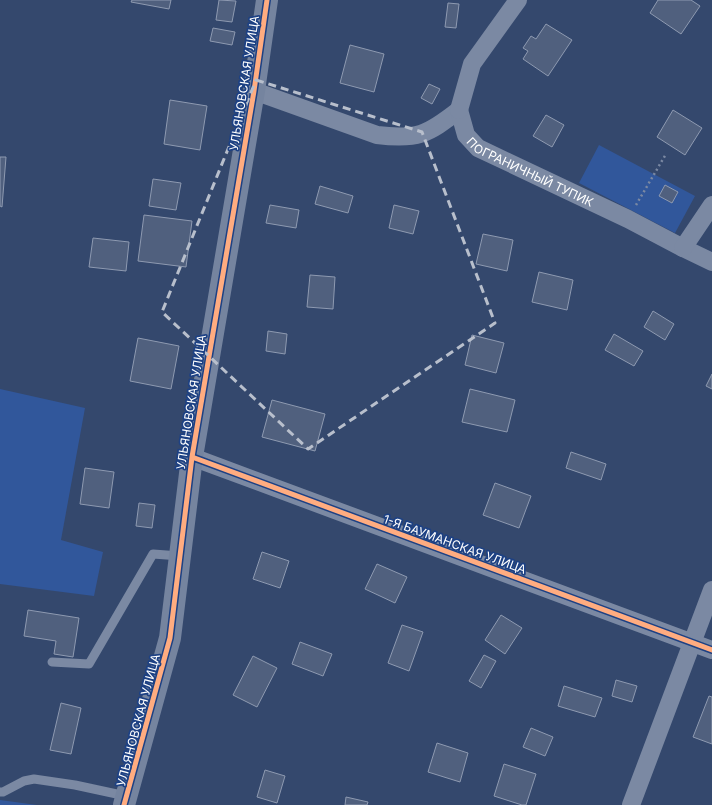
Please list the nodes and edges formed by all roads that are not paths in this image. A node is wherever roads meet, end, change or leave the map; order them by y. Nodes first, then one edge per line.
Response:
1 (266, 0) edge
2 (518, 0) edge
3 (254, 91) junction
4 (459, 110) junction
5 (712, 205) edge
6 (684, 248) junction
7 (712, 262) edge
8 (192, 457) junction
9 (180, 556) junction
10 (712, 590) edge
11 (692, 642) junction
12 (712, 650) edge
13 (52, 662) dead end
14 (0, 792) edge
15 (126, 801) edge
16 (631, 805) edge

1 - 3 street, УЛЬЯНОВСКАЯ УЛИЦА
2 - 4 street
3 - 4 street
3 - 8 street, УЛЬЯНОВСКАЯ УЛИЦА
4 - 6 street, ПОГРАНИЧНЫЙ ТУПИК
5 - 6 street
6 - 7 street, ПОГРАНИЧНЫЙ ТУПИК
8 - 9 street, УЛЬЯНОВСКАЯ УЛИЦА
8 - 11 street, 1-Я БАУМАНСКАЯ УЛИЦА
9 - 13 lane
9 - 15 street, УЛЬЯНОВСКАЯ УЛИЦА
10 - 11 street
11 - 12 street, 1-Я БАУМАНСКАЯ УЛИЦА
11 - 16 street
14 - 15 lane

